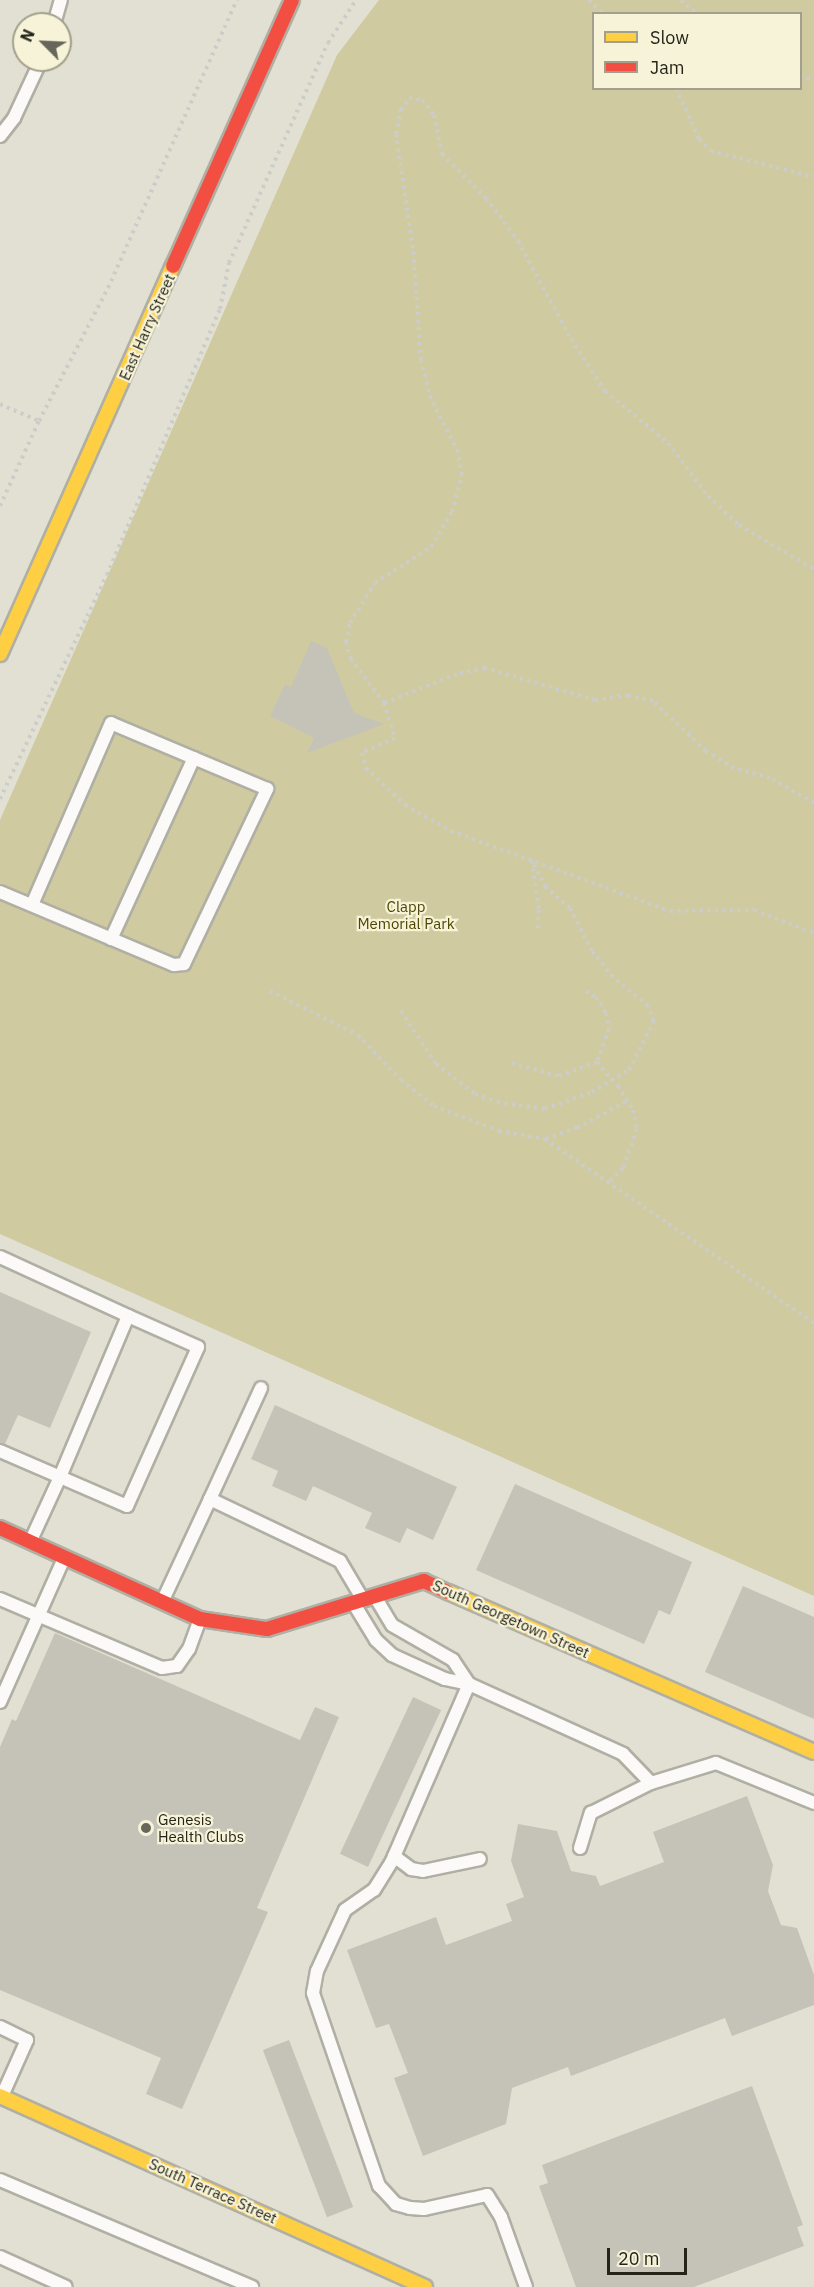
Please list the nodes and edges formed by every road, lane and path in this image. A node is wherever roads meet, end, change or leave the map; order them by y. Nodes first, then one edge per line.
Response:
1 (237, 0) edge
2 (292, 0) edge
3 (356, 0) edge
4 (589, 0) edge
5 (681, 0) edge
6 (601, 12) edge
7 (695, 12) edge
8 (35, 72) edge
9 (677, 90) edge
10 (0, 136) edge
11 (814, 177) edge
12 (0, 404) edge
13 (39, 421) junction
14 (0, 506) edge
15 (814, 569) edge
16 (0, 654) edge
17 (384, 703) junction
18 (194, 758) junction
19 (0, 799) edge
20 (814, 803) edge
21 (532, 861) junction
22 (0, 892) edge
23 (32, 905) junction
24 (537, 933) dead end
25 (814, 933) edge
26 (111, 939) junction
27 (270, 991) dead end
28 (586, 991) dead end
29 (401, 1011) dead end
30 (597, 1062) junction
31 (512, 1063) dead end
32 (613, 1080) junction
33 (627, 1101) junction
34 (545, 1139) junction
35 (609, 1182) junction
36 (0, 1257) edge
37 (128, 1316) junction
38 (814, 1323) edge
39 (261, 1388) dead end
40 (0, 1451) edge
41 (60, 1477) junction
42 (210, 1499) junction
43 (0, 1528) edge
44 (31, 1540) junction
45 (66, 1555) junction
46 (0, 1599) edge
47 (363, 1599) junction
48 (163, 1601) junction
49 (38, 1616) junction
50 (200, 1619) junction
51 (469, 1684) junction
52 (0, 1702) edge
53 (814, 1752) edge
54 (651, 1783) junction
55 (814, 1803) edge
56 (580, 1848) dead end
57 (394, 1857) junction
58 (480, 1859) dead end
59 (0, 2027) edge
60 (1, 2096) edge
61 (0, 2180) edge
62 (0, 2257) edge
63 (66, 2287) edge
64 (252, 2287) edge
65 (425, 2287) edge
66 (526, 2287) edge

1 - 13 path
2 - 16 street, East Harry Street
3 - 19 path
4 - 6 path
5 - 7 path
8 - 10 lane
9 - 11 path
12 - 13 path
13 - 14 path
15 - 17 path
17 - 20 path
17 - 21 path
18 - 23 lane
18 - 26 lane
18 - 26 lane
21 - 24 path
21 - 25 path
21 - 32 path
22 - 23 lane
23 - 26 lane
27 - 34 path
28 - 30 path
29 - 32 path
30 - 31 path
30 - 32 path
32 - 33 path
33 - 34 path
33 - 35 path
34 - 35 path
35 - 38 path
36 - 37 lane
37 - 41 lane
37 - 41 lane
39 - 42 lane
40 - 41 lane
41 - 44 lane
42 - 47 lane
42 - 48 lane
43 - 44 street, South Georgetown Street
44 - 45 street, South Georgetown Street
45 - 48 street, South Georgetown Street
45 - 49 lane
46 - 49 lane
47 - 50 street, South Georgetown Street
47 - 51 lane
47 - 51 lane
47 - 53 street, South Georgetown Street
48 - 50 street, South Georgetown Street
49 - 50 lane
49 - 52 lane
51 - 54 lane
51 - 57 lane
54 - 55 lane
54 - 56 lane
57 - 58 lane
57 - 66 lane
59 - 60 lane
60 - 65 street, South Terrace Street
61 - 64 lane
62 - 63 lane

